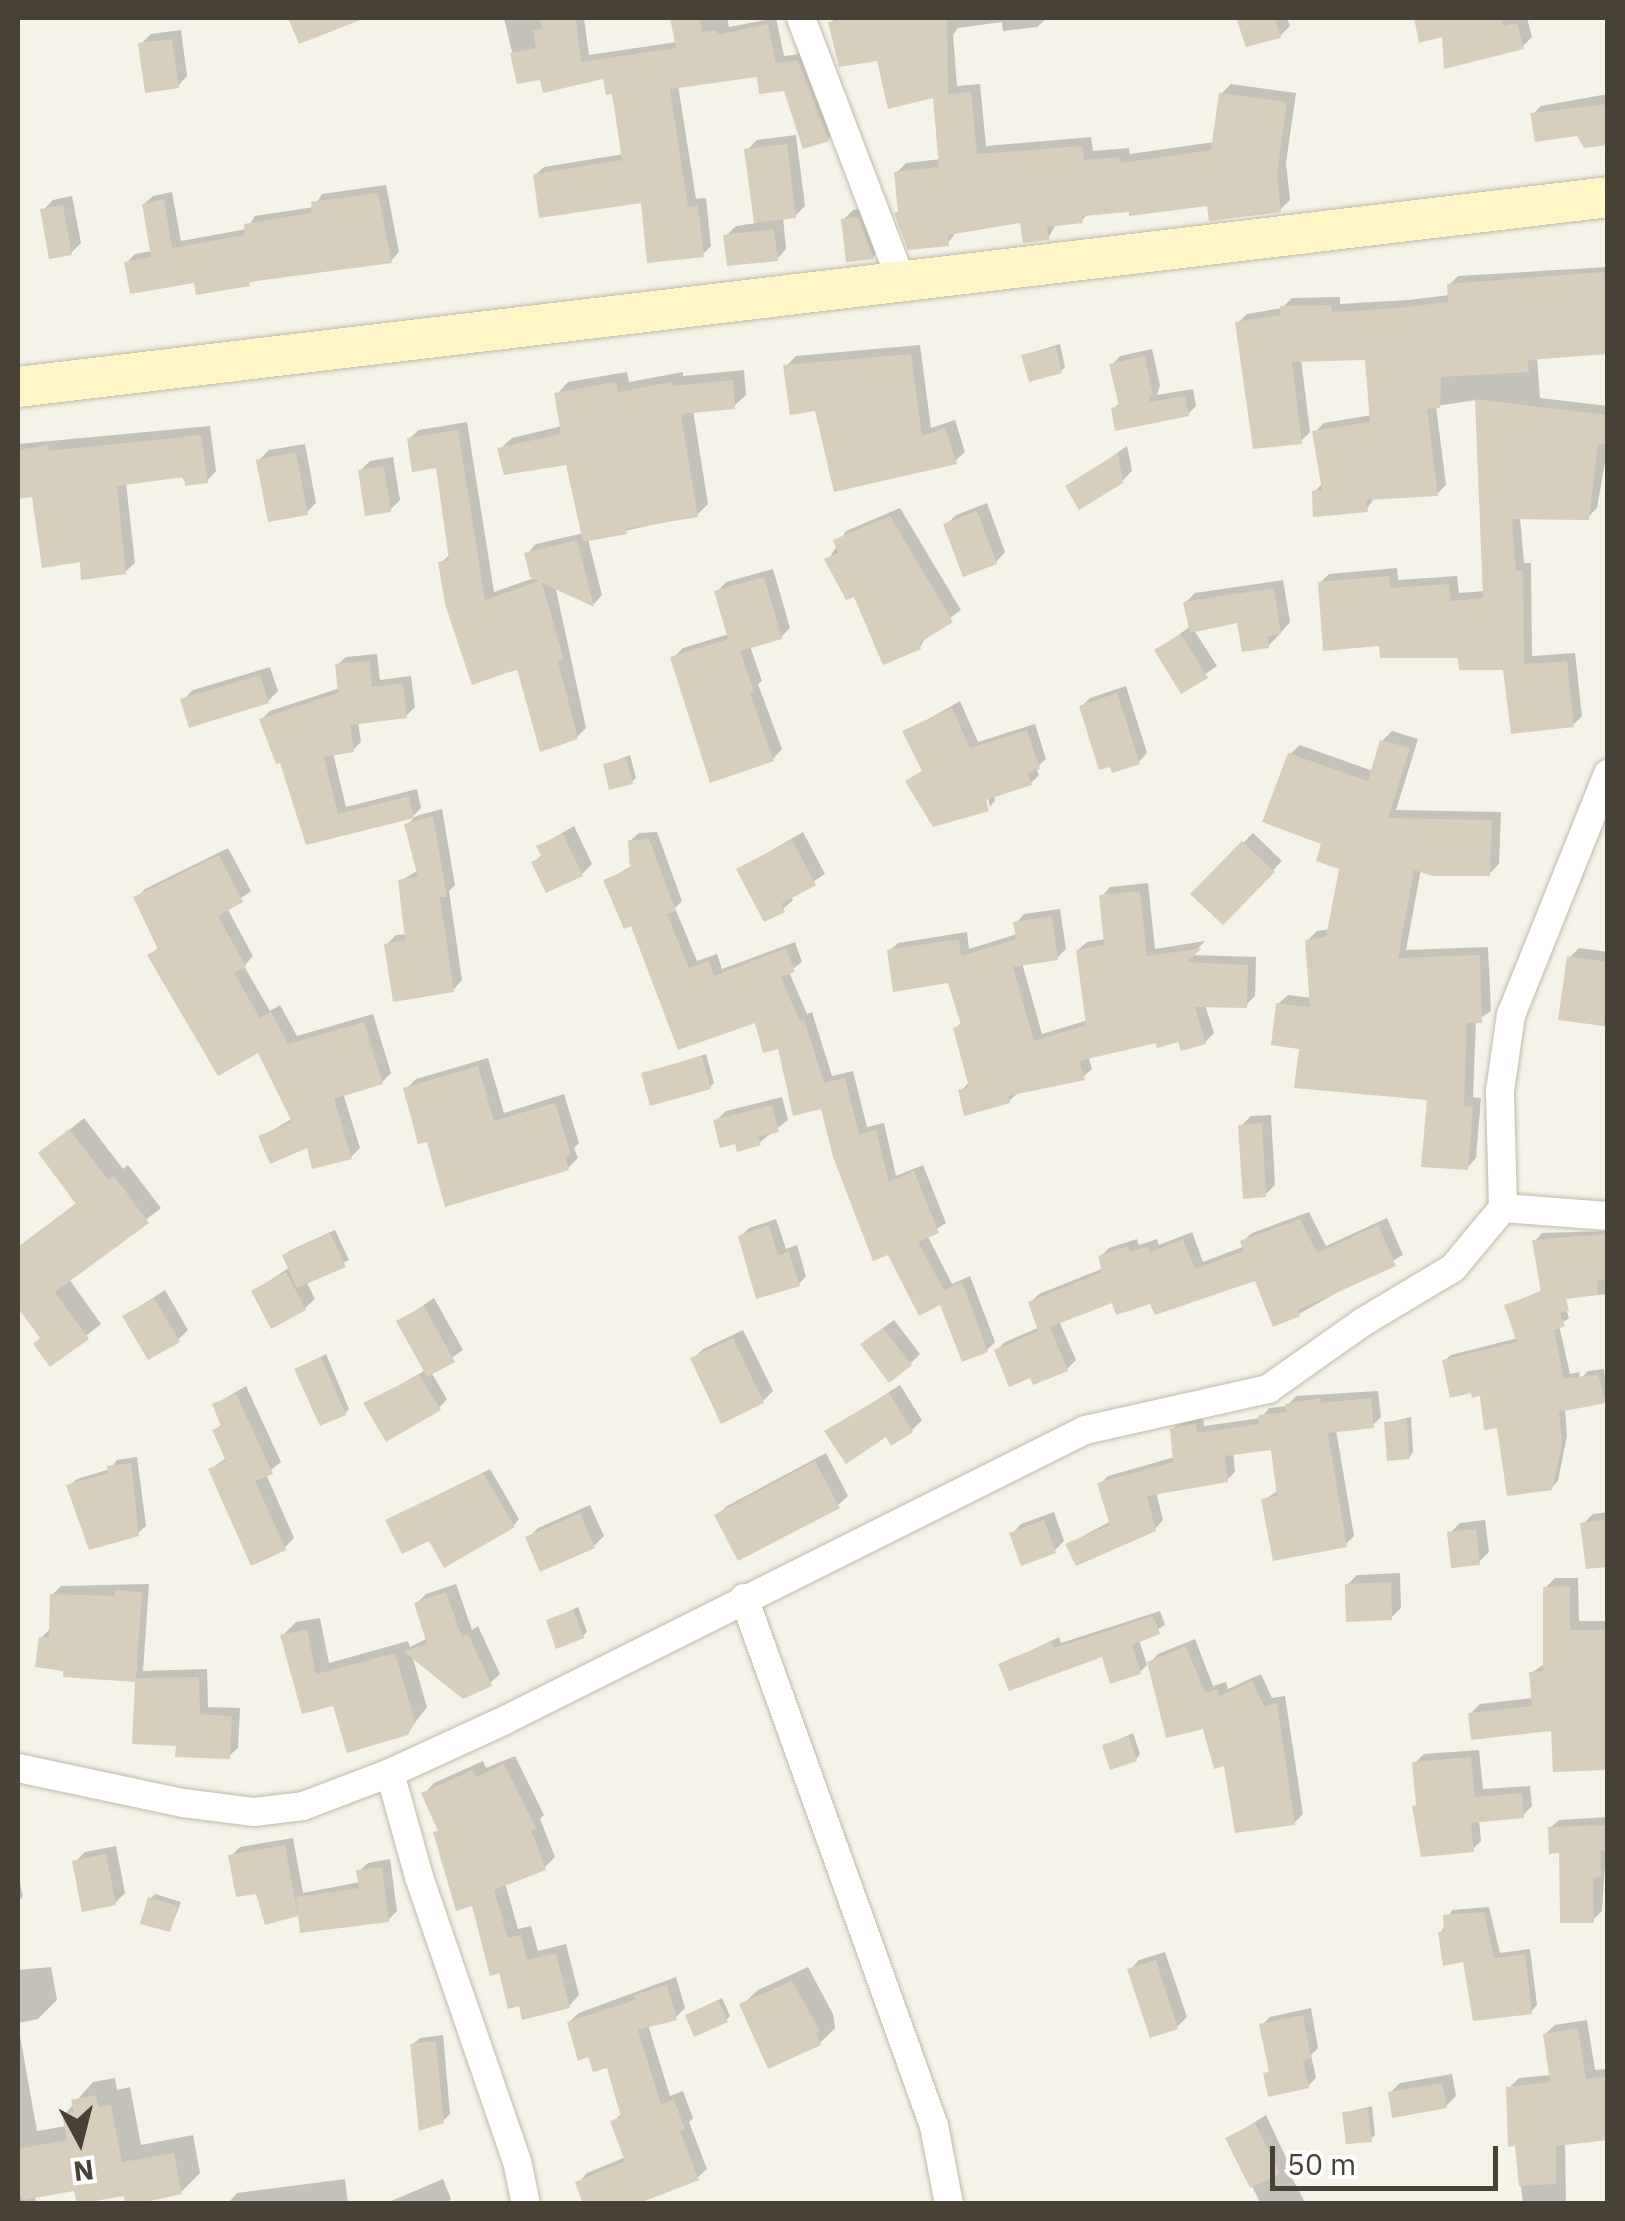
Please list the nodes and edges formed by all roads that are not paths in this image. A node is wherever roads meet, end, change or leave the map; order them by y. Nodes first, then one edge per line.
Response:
1 (801, 18) edge
2 (1608, 197) edge
3 (901, 280) junction
4 (18, 387) edge
5 (1608, 774) edge
6 (1503, 1208) junction
7 (1608, 1216) edge
8 (744, 1598) junction
9 (18, 1768) edge
10 (390, 1773) junction
11 (526, 2204) edge
12 (949, 2204) edge

1 - 3 street
2 - 3 main road
3 - 4 main road
5 - 6 street
6 - 7 street
6 - 8 street
8 - 10 street
8 - 12 street
9 - 10 street
10 - 11 street

